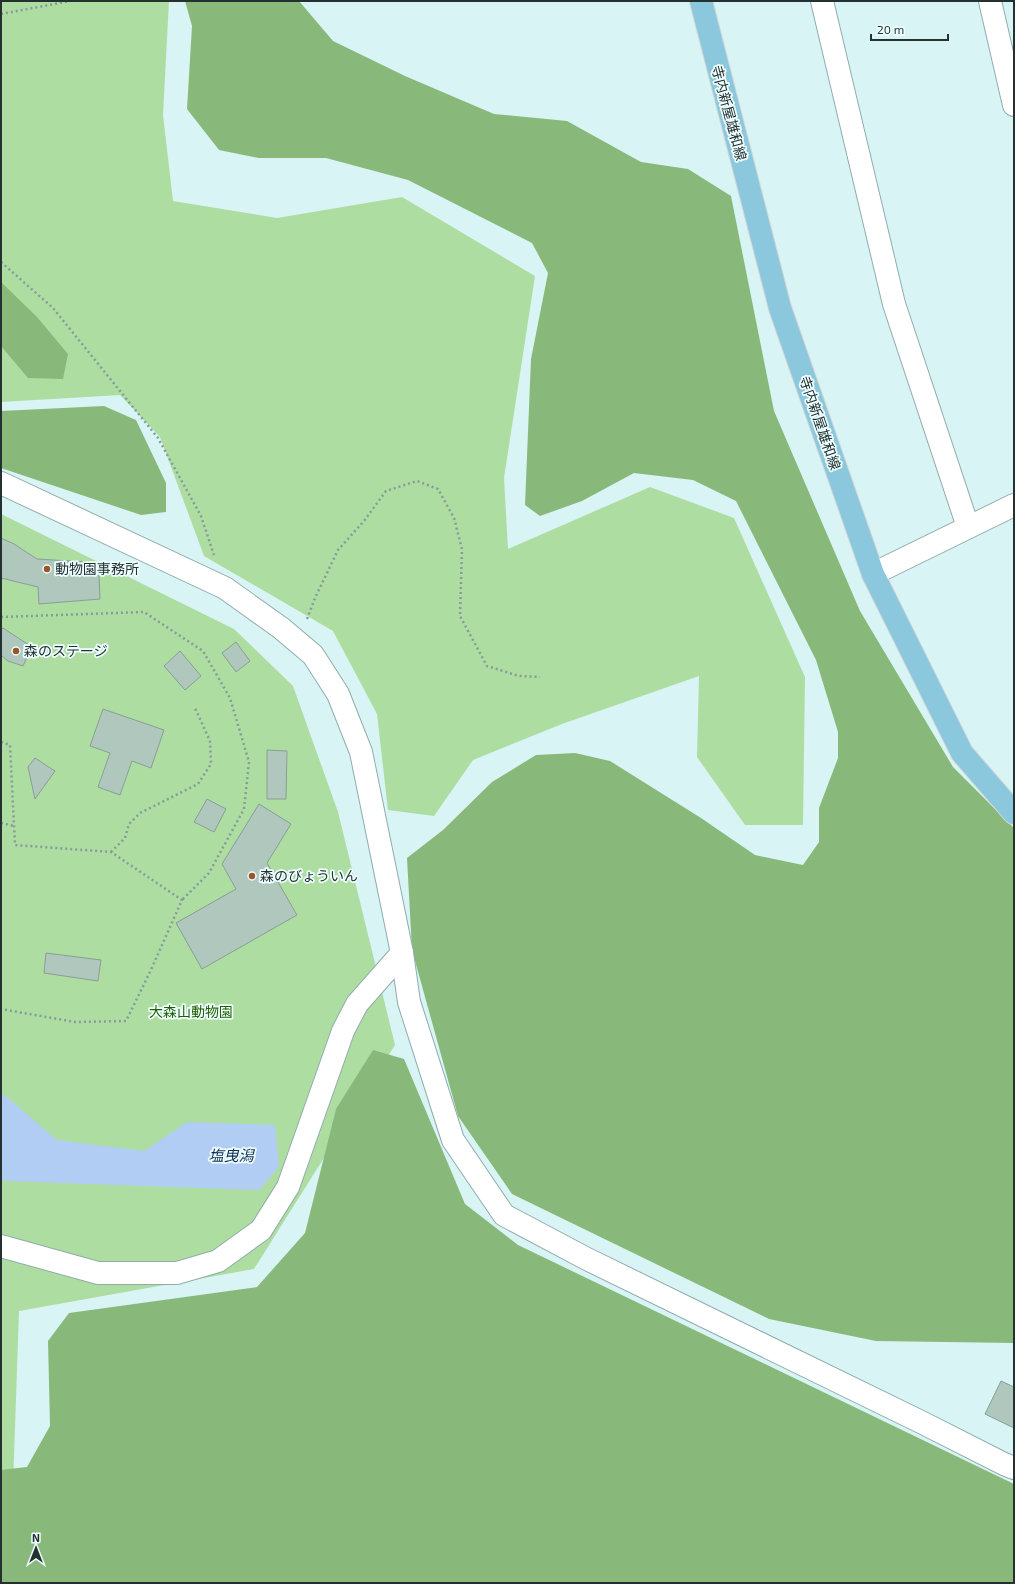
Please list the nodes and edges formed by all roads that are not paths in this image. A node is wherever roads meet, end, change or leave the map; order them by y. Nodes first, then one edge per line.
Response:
1 (701, 1) edge
2 (822, 1) edge
3 (990, 1) edge
4 (1014, 105) edge
5 (1, 483) edge
6 (1014, 505) edge
7 (968, 527) junction
8 (873, 574) junction
9 (1014, 813) edge
10 (402, 953) junction
11 (1, 1246) edge
12 (1014, 1468) edge

1 - 8 main road, 寺内新屋雄和線
2 - 7 street
3 - 4 street
5 - 10 street
6 - 7 street
7 - 8 street
8 - 9 main road, 寺内新屋雄和線
10 - 11 street
10 - 12 street

